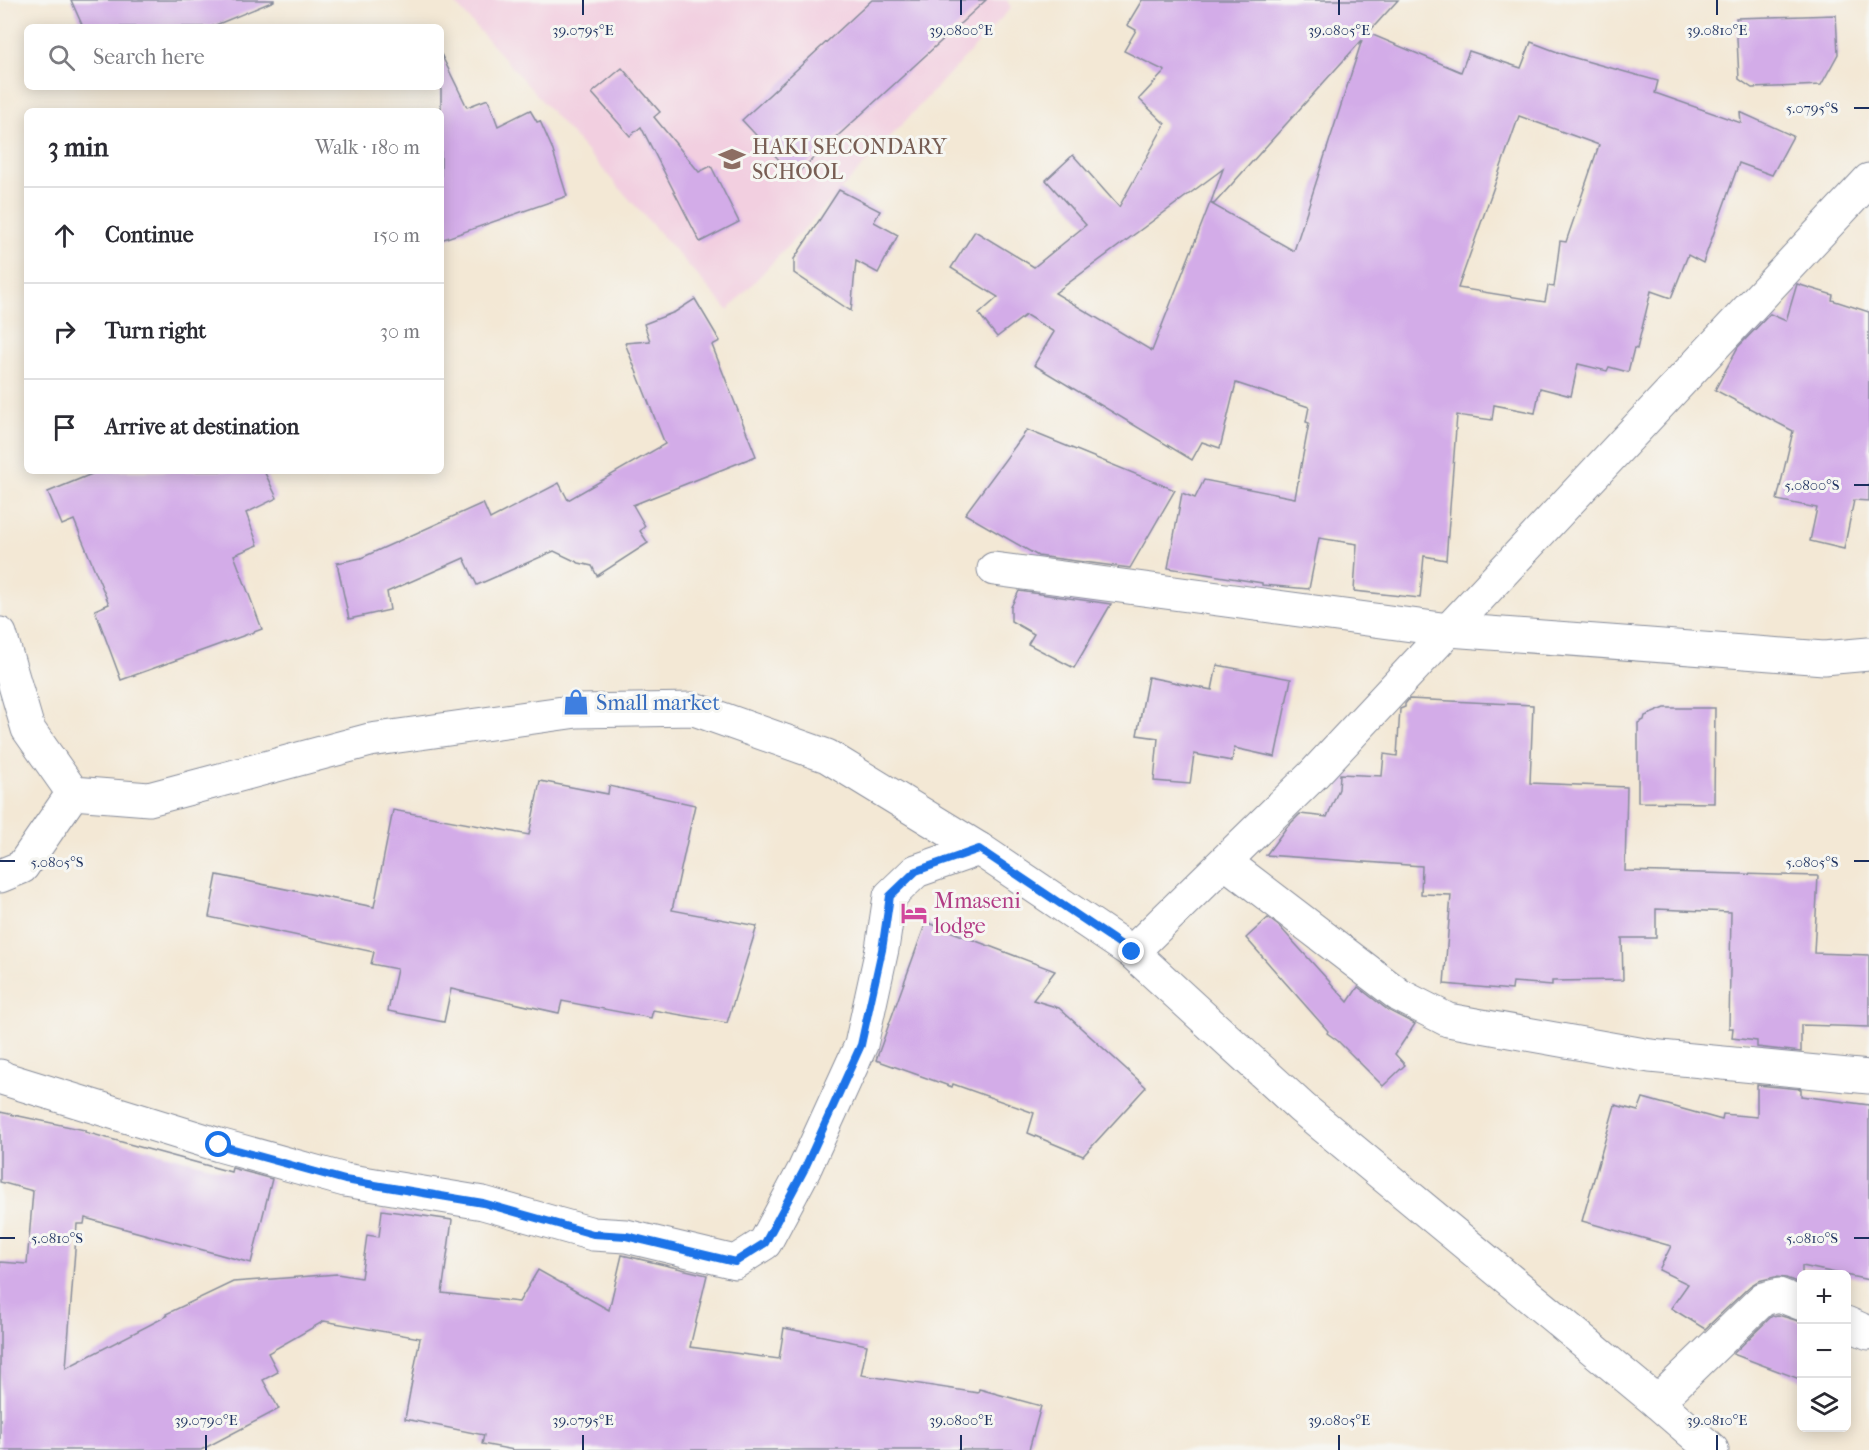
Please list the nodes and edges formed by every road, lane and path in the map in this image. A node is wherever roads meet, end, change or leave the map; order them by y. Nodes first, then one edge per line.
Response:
1 (1869, 180) edge
2 (994, 569) dead end
3 (1449, 630) junction
4 (0, 634) edge
5 (1869, 654) edge
6 (73, 794) junction
7 (979, 849) junction
8 (1225, 862) junction
9 (11, 872) edge
10 (0, 897) edge
11 (1132, 952) junction
12 (0, 1076) edge
13 (1869, 1077) edge
14 (1797, 1302) edge
15 (1848, 1324) edge
16 (1869, 1333) edge
17 (1657, 1402) junction
18 (1712, 1450) edge

1 - 3 street
2 - 3 street
3 - 5 street
3 - 8 street
4 - 6 street
6 - 7 street
6 - 9 street
7 - 11 street
7 - 12 street
8 - 11 street
8 - 13 street
9 - 10 street
11 - 17 street
14 - 17 street
15 - 16 street
17 - 18 street

